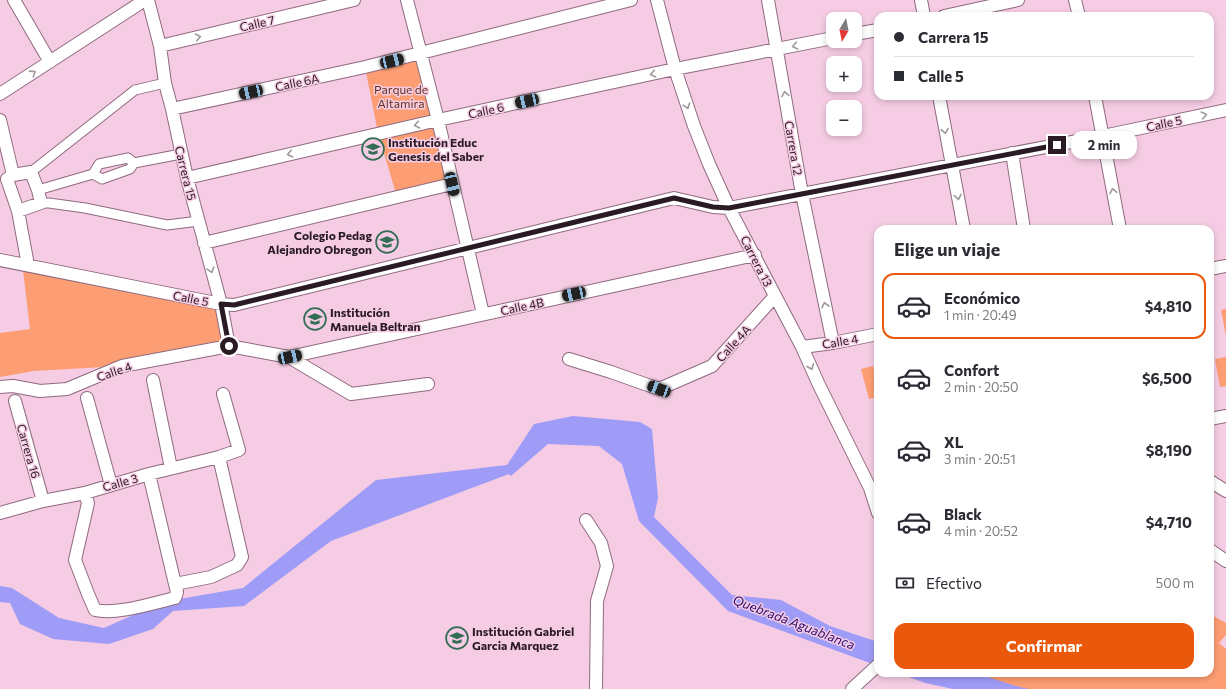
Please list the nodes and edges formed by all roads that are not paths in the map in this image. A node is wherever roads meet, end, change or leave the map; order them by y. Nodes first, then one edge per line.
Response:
1 (14, 0) edge
2 (145, 0) edge
3 (148, 0) edge
4 (354, 0) edge
5 (407, 0) edge
6 (631, 0) edge
7 (657, 0) edge
8 (768, 0) edge
9 (921, 0) edge
10 (1018, 0) edge
11 (1075, 0) edge
12 (923, 12) edge
13 (962, 12) edge
14 (1077, 12) edge
15 (874, 31) edge
16 (862, 33) edge
17 (826, 40) edge
18 (160, 46) junction
19 (777, 50) junction
20 (421, 54) junction
21 (50, 62) junction
22 (675, 69) junction
23 (165, 83) junction
24 (0, 94) edge
25 (940, 100) edge
26 (1095, 100) edge
27 (172, 109) junction
28 (1226, 110) edge
29 (0, 120) edge
30 (438, 120) junction
31 (1102, 136) junction
32 (181, 154) junction
33 (1012, 154) junction
34 (134, 163) junction
35 (952, 165) junction
36 (31, 172) junction
37 (92, 174) junction
38 (13, 175) junction
39 (186, 178) junction
40 (452, 184) junction
41 (38, 190) junction
42 (802, 194) junction
43 (41, 203) junction
44 (729, 208) junction
45 (18, 211) junction
46 (198, 221) junction
47 (963, 225) edge
48 (1023, 225) edge
49 (1119, 225) edge
50 (204, 243) junction
51 (467, 248) junction
52 (755, 255) junction
53 (0, 260) edge
54 (28, 265) junction
55 (1226, 266) edge
56 (1214, 268) edge
57 (775, 296) junction
58 (221, 304) junction
59 (484, 314) junction
60 (874, 335) edge
61 (833, 343) junction
62 (229, 346) junction
63 (802, 347) junction
64 (290, 357) junction
65 (569, 359) dead end
66 (153, 380) dead end
67 (428, 384) dead end
68 (0, 387) edge
69 (223, 394) dead end
70 (87, 398) dead end
71 (15, 401) dead end
72 (1226, 416) edge
73 (1214, 418) edge
74 (219, 457) junction
75 (171, 468) junction
76 (150, 474) junction
77 (1226, 478) edge
78 (1214, 480) edge
79 (1214, 484) edge
80 (111, 485) junction
81 (874, 487) edge
82 (1226, 491) edge
83 (85, 493) junction
84 (43, 501) junction
85 (0, 513) edge
86 (586, 520) dead end
87 (1214, 552) edge
88 (1226, 560) edge
89 (175, 584) junction
90 (874, 669) edge
91 (596, 689) edge
92 (852, 689) edge

1 - 21 street
2 - 21 street
3 - 18 street, Carrera 15
18 -> 4 street, Calle 7
5 - 20 street
6 - 20 street
7 - 22 street, Carrera 13
8 - 19 street, Carrera 12
9 - 12 street
10 - 13 street
11 - 14 street
15 - 16 street
17 -> 19 street, Calle 6
18 - 23 street, Carrera 15
19 - 22 street, Calle 6
42 -> 19 street, Carrera 12
20 - 27 street, Calle 6A
20 - 30 street
24 -> 21 street
22 -> 30 street, Calle 6
22 -> 44 street, Carrera 13
23 - 27 street, Carrera 15
23 - 36 street
25 -> 35 street
26 - 31 street
27 - 32 street, Carrera 15
31 -> 28 street, Calle 5
29 - 38 street
30 -> 39 street, Calle 6
30 - 40 street
31 - 33 street, Calle 5
49 -> 31 street
32 - 34 street
32 - 39 street, Carrera 15
33 - 35 street, Calle 5
33 - 48 street
34 - 37 street
34 - 37 street
35 - 42 street, Calle 5
35 -> 47 street
36 - 38 street
36 - 41 street
37 - 41 street
38 - 45 street
39 - 46 street, Carrera 15
40 - 50 street
40 - 51 street
41 - 43 street
42 - 44 street, Calle 5
61 -> 42 street, Carrera 12
43 - 45 street
43 - 46 street
44 - 51 street, Calle 5
44 - 52 street, Carrera 13
45 - 54 street
46 - 50 street, Carrera 15
50 -> 58 street, Carrera 15
51 - 58 street, Calle 5
51 - 59 street
52 - 57 street, Carrera 13
52 - 59 street, Calle 4B
53 - 54 street, Calle 5
54 - 58 street, Calle 5
55 - 56 street
57 - 63 street, Carrera 13
57 - 65 street, Calle 4A
58 - 62 street, Carrera 15
59 - 64 street, Calle 4B
60 - 61 street, Calle 4
61 - 63 street, Calle 4
62 - 64 street
62 - 68 street, Calle 4
63 -> 81 street, Carrera 13
64 - 67 street
66 - 75 street
69 - 74 street, Calle 3
70 - 80 street
71 - 84 street, Carrera 16
72 - 73 street
74 - 75 street, Calle 3
74 - 89 street
75 - 76 street, Calle 3
76 - 80 street, Calle 3
76 - 89 street
77 - 78 street
79 - 82 street
80 - 83 street, Calle 3
83 - 84 street, Calle 3
83 - 89 street
84 - 85 street, Calle 3
86 - 91 street
87 - 88 street
90 - 92 street

